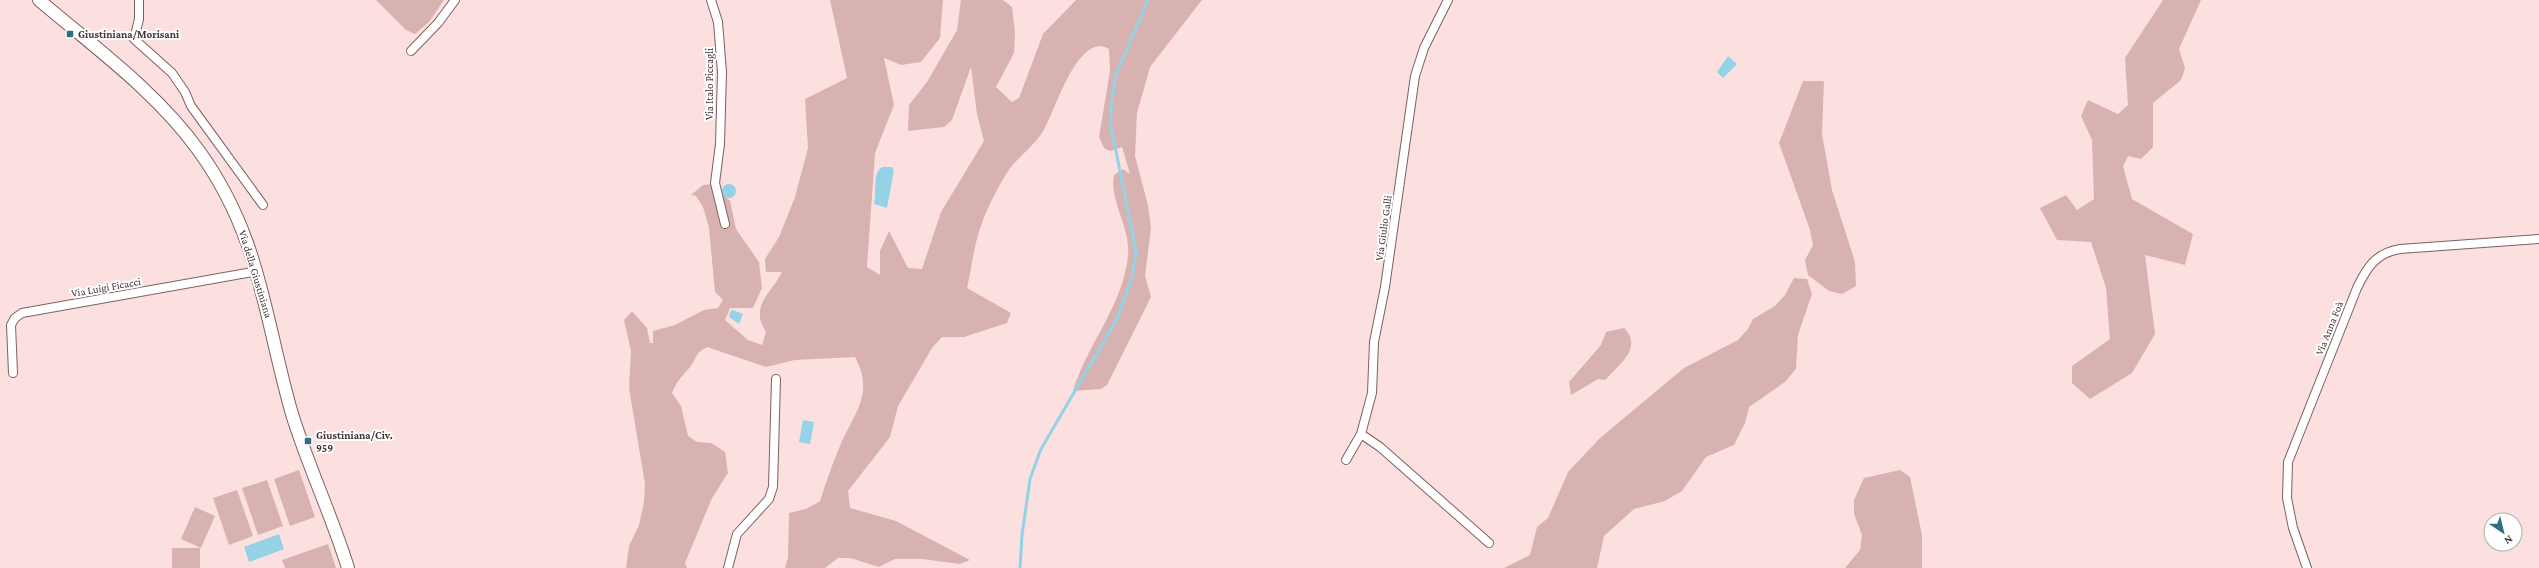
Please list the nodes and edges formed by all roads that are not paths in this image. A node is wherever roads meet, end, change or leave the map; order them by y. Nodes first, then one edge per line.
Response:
1 (39, 0) edge
2 (139, 0) edge
3 (455, 0) edge
4 (711, 0) edge
5 (1448, 0) edge
6 (411, 51) dead end
7 (262, 205) dead end
8 (725, 224) dead end
9 (2539, 239) edge
10 (258, 271) junction
11 (13, 373) dead end
12 (776, 379) dead end
13 (1361, 434) junction
14 (1346, 460) dead end
15 (1489, 543) dead end
16 (348, 568) edge
17 (728, 568) edge
18 (2307, 568) edge

1 - 10 street, Via della Giustiniana
2 - 7 street
3 - 6 street
4 - 8 street, Via Italo Piccagli
5 - 13 street, Via Giulio Galli
9 - 18 street, Via Anna Foà
10 - 11 street, Via Luigi Ficacci
10 - 16 street, Via della Giustiniana
12 - 17 street
13 - 14 street, Via Giulio Galli
13 - 15 street

